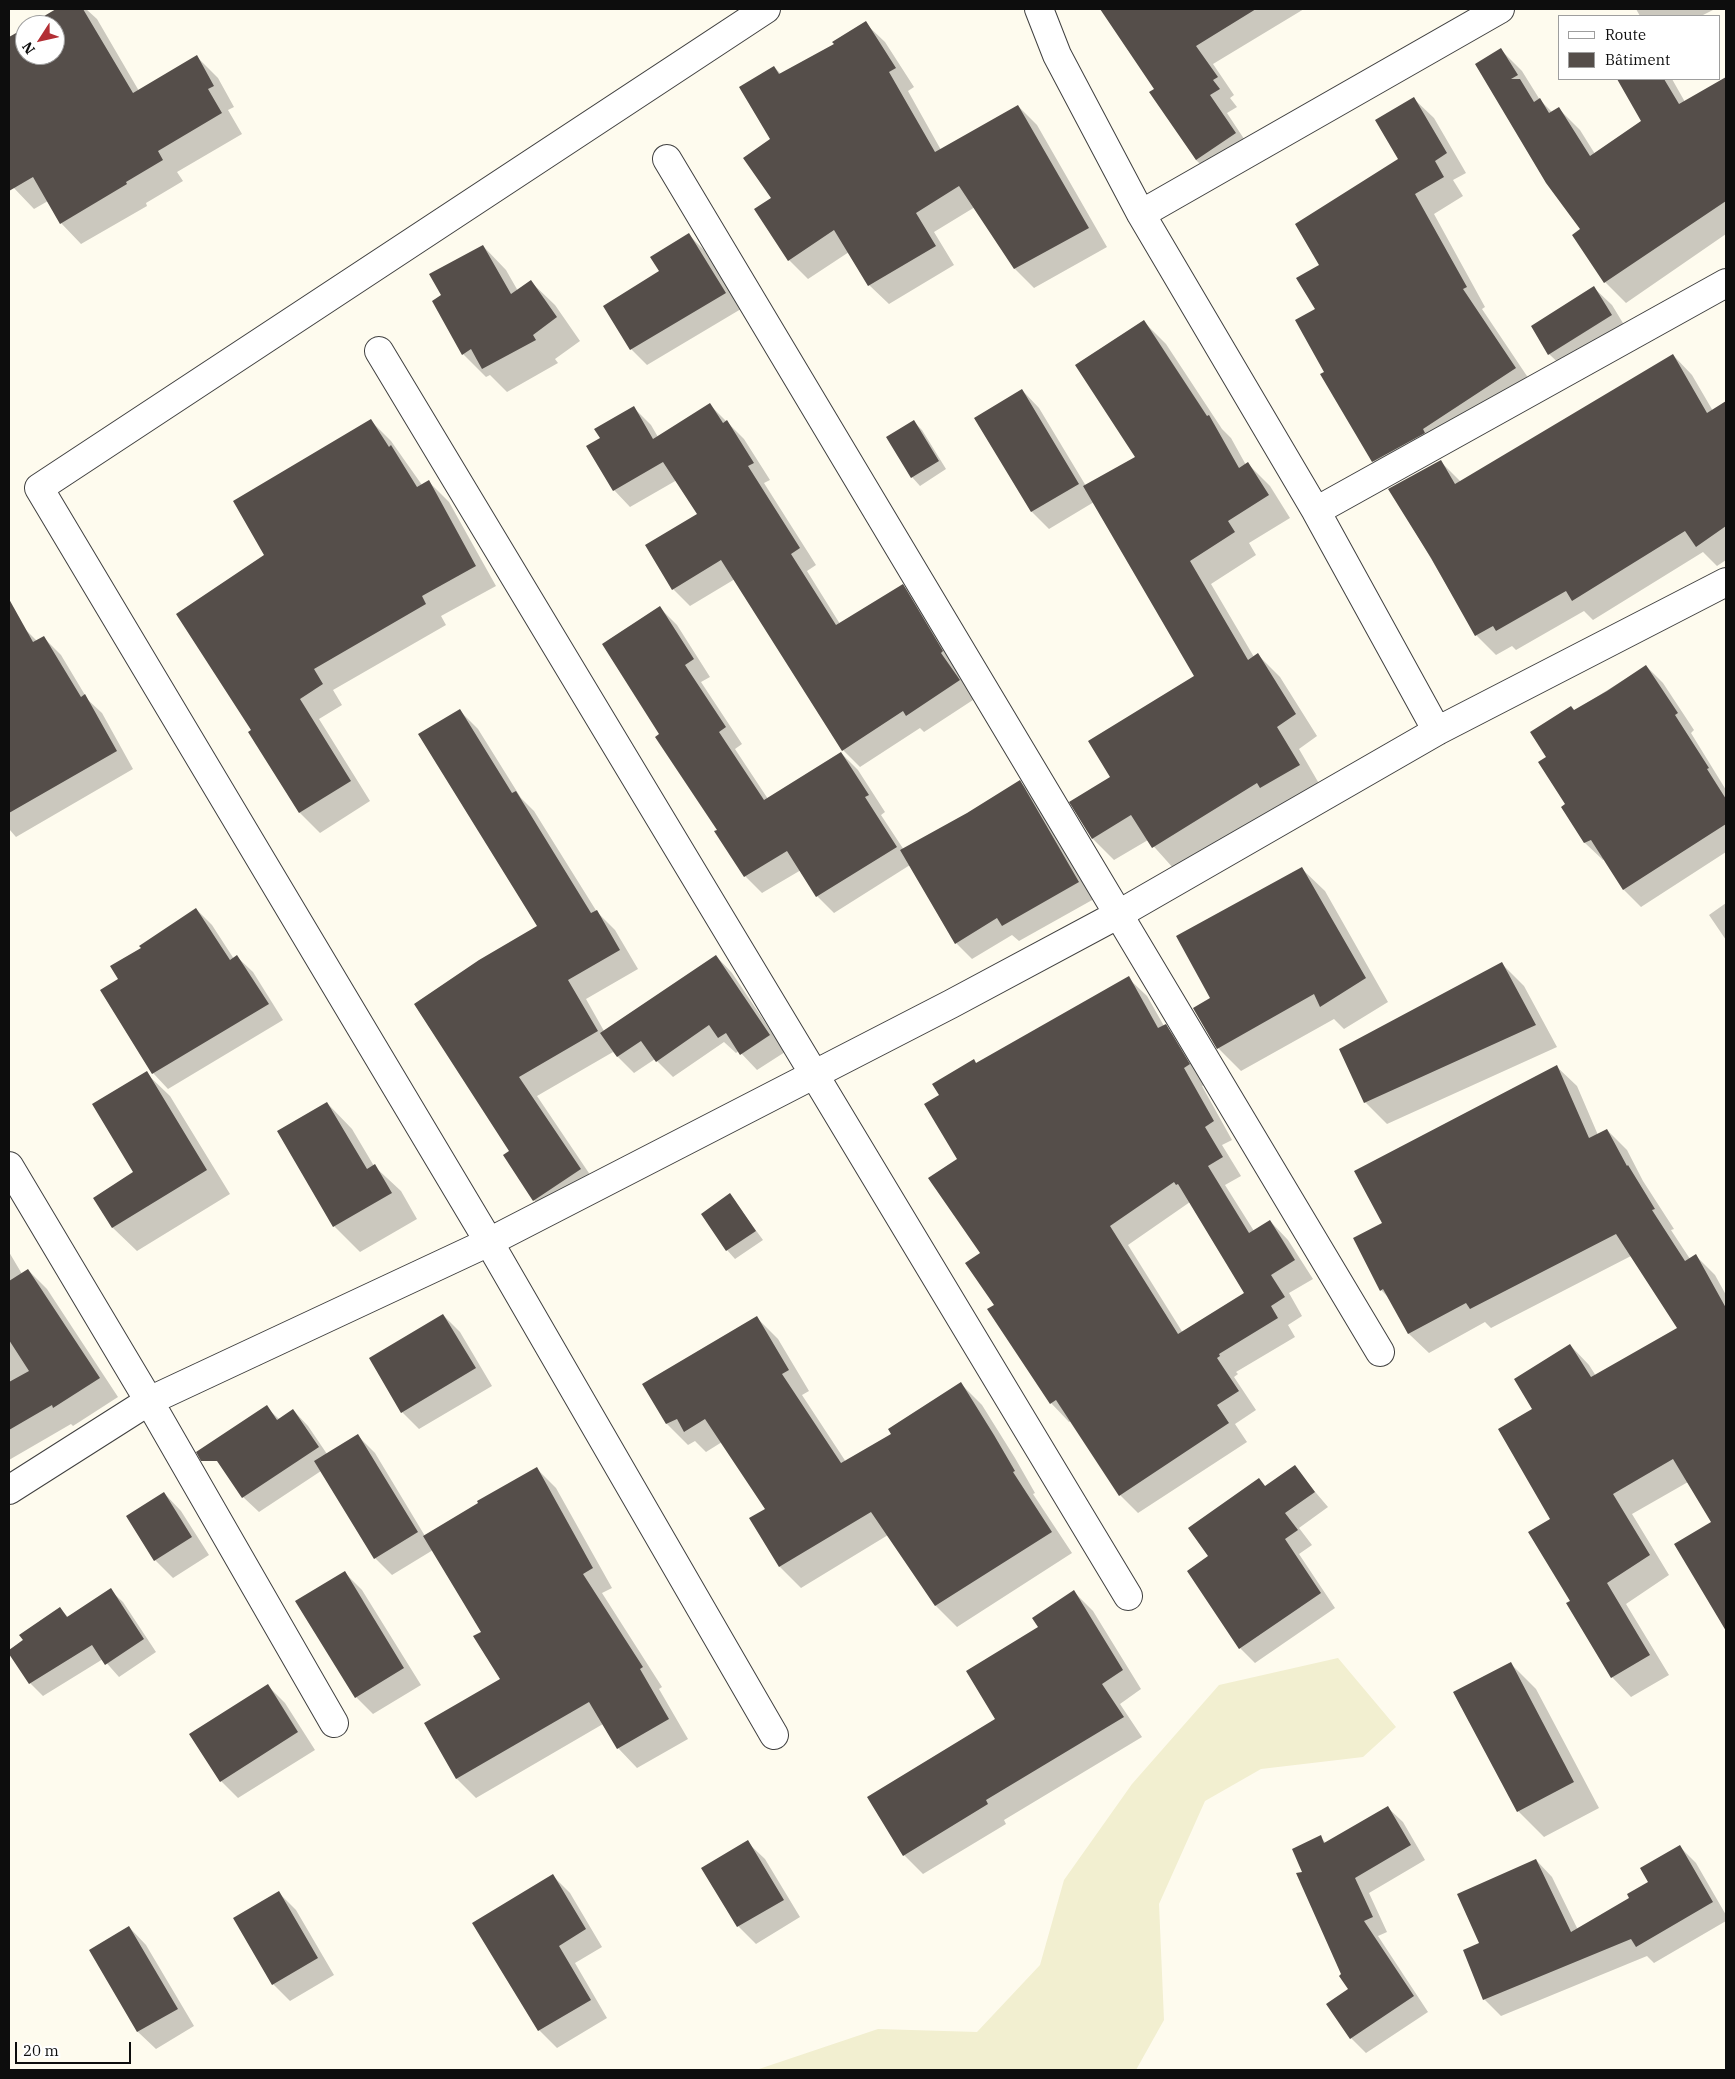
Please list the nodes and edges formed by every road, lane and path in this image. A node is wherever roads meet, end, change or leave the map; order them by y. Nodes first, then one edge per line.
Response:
1 (766, 9) edge
2 (1039, 9) edge
3 (1500, 9) edge
4 (667, 159) dead end
5 (1141, 214) junction
6 (1726, 284) edge
7 (379, 351) dead end
8 (1316, 511) junction
9 (1726, 582) edge
10 (1437, 731) junction
11 (1119, 914) junction
12 (815, 1074) junction
13 (9, 1166) edge
14 (489, 1242) junction
15 (1380, 1352) dead end
16 (149, 1401) junction
17 (9, 1490) edge
18 (1128, 1596) dead end
19 (334, 1723) dead end
20 (774, 1735) dead end

1 - 14 street
2 - 5 street
3 - 5 street
4 - 11 street
5 - 8 street
6 - 8 street
7 - 12 street
8 - 10 street
9 - 10 street
10 - 11 street
11 - 12 street
11 - 15 street
12 - 14 street
12 - 18 street
13 - 16 street
14 - 16 street
14 - 20 street
16 - 17 street
16 - 19 street

